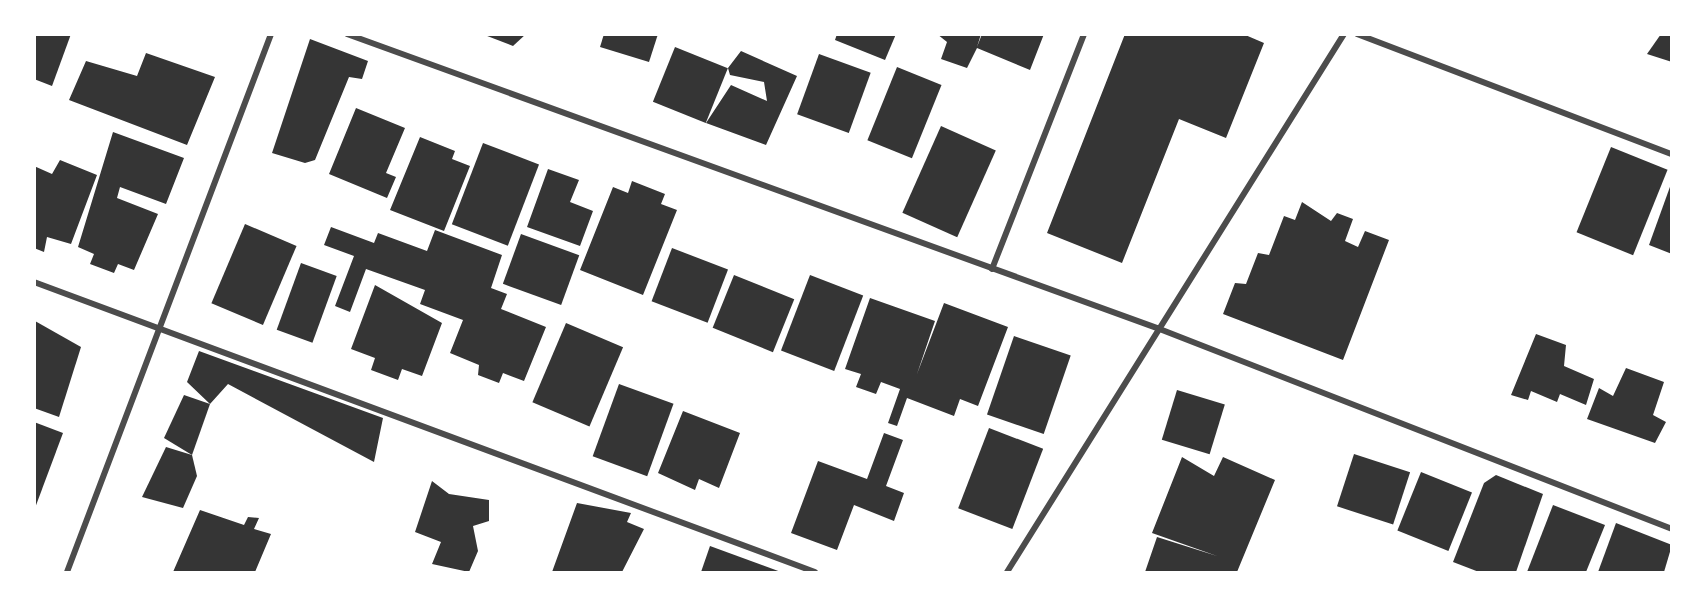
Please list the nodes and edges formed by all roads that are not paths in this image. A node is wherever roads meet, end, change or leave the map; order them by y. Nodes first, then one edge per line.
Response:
1 (272, 34) edge
2 (347, 34) edge
3 (1084, 34) edge
4 (1344, 34) edge
5 (1357, 34) edge
6 (1671, 154) edge
7 (992, 269) junction
8 (34, 282) edge
9 (1157, 328) junction
10 (159, 330) junction
11 (1671, 529) edge
12 (67, 573) edge
13 (815, 573) edge
14 (1007, 573) edge

1 - 10 street
2 - 7 street
3 - 7 street
4 - 9 street
5 - 6 street
7 - 9 street
8 - 10 street
9 - 11 street
9 - 14 street
10 - 12 street
10 - 13 street

